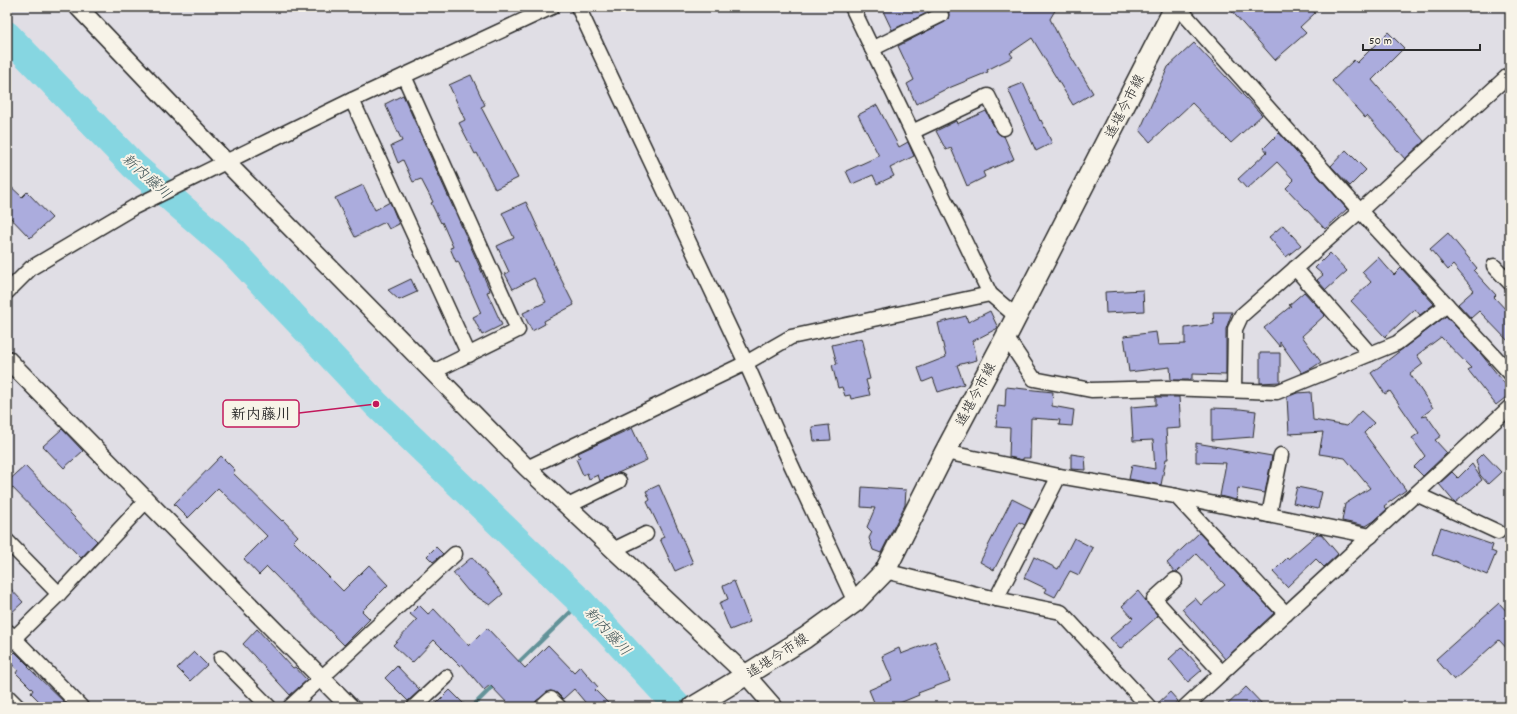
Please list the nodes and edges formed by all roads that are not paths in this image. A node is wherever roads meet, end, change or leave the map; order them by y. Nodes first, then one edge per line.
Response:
1 (78, 7) edge
2 (552, 7) edge
3 (578, 7) edge
4 (852, 7) edge
5 (1177, 7) edge
6 (941, 15) dead end
7 (872, 49) junction
8 (1510, 74) edge
9 (404, 76) junction
10 (352, 100) junction
11 (1004, 128) dead end
12 (912, 132) junction
13 (220, 165) junction
14 (1360, 211) junction
15 (1494, 266) dead end
16 (1295, 268) junction
17 (1510, 283) edge
18 (7, 292) edge
19 (990, 294) junction
20 (1447, 304) junction
21 (1016, 316) junction
22 (1006, 337) junction
23 (1370, 354) junction
24 (469, 355) junction
25 (7, 359) edge
26 (746, 363) junction
27 (433, 372) junction
28 (1510, 373) edge
29 (1234, 390) junction
30 (1510, 407) edge
31 (944, 452) junction
32 (1282, 456) dead end
33 (527, 468) junction
34 (1059, 476) junction
35 (619, 481) dead end
36 (1416, 494) junction
37 (1176, 496) junction
38 (146, 501) junction
39 (568, 506) junction
40 (1269, 515) junction
41 (1498, 532) dead end
42 (646, 534) dead end
43 (1371, 536) junction
44 (7, 541) edge
45 (613, 550) junction
46 (455, 554) dead end
47 (885, 571) junction
48 (1175, 580) dead end
49 (59, 594) junction
50 (996, 599) junction
51 (855, 602) junction
52 (1286, 614) junction
53 (9, 638) edge
54 (221, 658) dead end
55 (1222, 673) junction
56 (322, 677) junction
57 (446, 677) dead end
58 (739, 679) junction
59 (7, 696) edge
60 (18, 707) edge
61 (81, 707) edge
62 (269, 707) edge
63 (290, 707) edge
64 (350, 707) edge
65 (414, 707) edge
66 (542, 707) edge
67 (559, 707) edge
68 (692, 707) edge
69 (774, 707) edge
70 (1149, 707) edge
71 (1185, 707) edge

1 - 13 street
2 - 9 street
3 - 26 street
4 - 7 street
5 - 14 street
5 - 21 main road, 遙堪今市線
6 - 7 street
7 - 12 street
8 - 14 street
9 - 10 street
9 - 24 street
10 - 13 street
10 - 24 street
11 - 12 street
12 - 19 street
13 - 18 street
13 - 27 street
14 - 16 street
14 - 20 street
15 - 17 street
16 - 23 street
16 - 29 street
19 - 21 street
19 - 26 street
20 - 23 street
20 - 28 street
21 - 22 main road, 遙堪今市線
22 - 29 street
22 - 31 main road, 遙堪今市線
23 - 29 street
24 - 27 street
25 - 38 street
26 - 33 street
26 - 51 street
27 - 33 street
30 - 36 street
31 - 34 street
31 - 47 main road, 遙堪今市線
32 - 40 street
33 - 39 street
34 - 37 street
34 - 50 street
35 - 39 street
36 - 41 street
36 - 43 street
37 - 40 street
37 - 52 street
38 - 49 street
38 - 56 street
39 - 45 street
40 - 43 street
42 - 45 street
43 - 52 street
44 - 49 street
45 - 58 street
46 - 56 street
47 - 50 street
47 - 51 main road, 遙堪今市線
48 - 55 street
49 - 53 street
50 - 70 street
51 - 58 main road, 遙堪今市線
52 - 55 street
53 - 61 street
54 - 62 street
55 - 71 street
56 - 63 street
56 - 64 street
57 - 65 street
58 - 68 main road, 遙堪今市線
58 - 69 street
59 - 60 street
66 - 67 street

